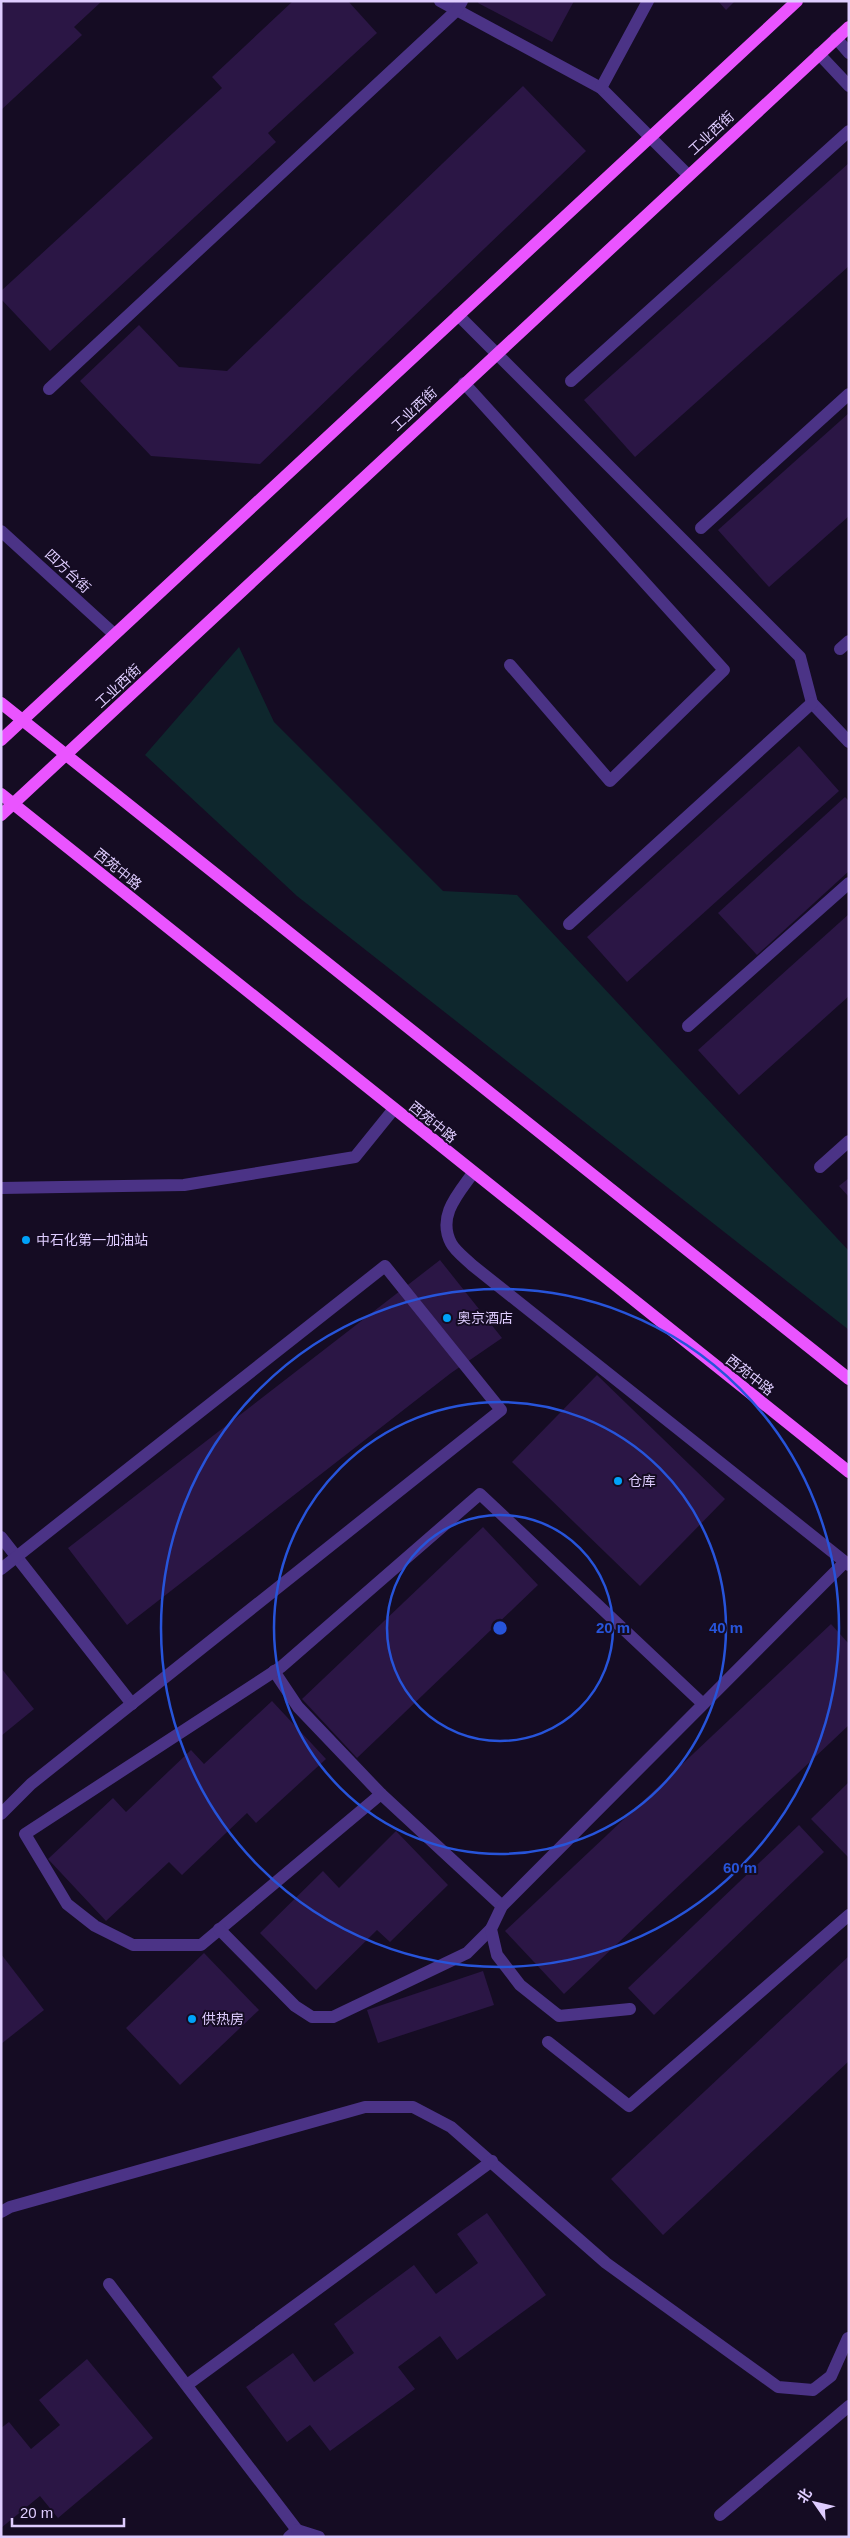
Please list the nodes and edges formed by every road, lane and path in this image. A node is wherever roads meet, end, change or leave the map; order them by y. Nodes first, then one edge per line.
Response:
1 (440, 1) edge
2 (648, 1) edge
3 (797, 1) edge
4 (459, 6) edge
5 (849, 26) edge
6 (836, 38) junction
7 (849, 53) edge
8 (819, 54) junction
9 (849, 86) edge
10 (601, 88) junction
11 (849, 131) edge
12 (650, 137) junction
13 (687, 174) junction
14 (458, 315) junction
15 (495, 354) junction
16 (571, 381) dead end
17 (464, 383) junction
18 (48, 388) dead end
19 (849, 394) edge
20 (701, 528) dead end
21 (1, 530) edge
22 (114, 634) junction
23 (510, 664) dead end
24 (1, 703) edge
25 (812, 703) junction
26 (23, 720) junction
27 (1, 740) edge
28 (849, 742) edge
29 (67, 754) junction
30 (1, 794) edge
31 (13, 804) junction
32 (1, 814) edge
33 (849, 882) edge
34 (569, 924) dead end
35 (688, 1026) dead end
36 (393, 1110) junction
37 (849, 1140) edge
38 (820, 1167) dead end
39 (473, 1173) junction
40 (1, 1188) edge
41 (849, 1379) edge
42 (849, 1472) edge
43 (1, 1537) edge
44 (18, 1556) junction
45 (847, 1563) edge
46 (1, 1569) edge
47 (274, 1671) junction
48 (132, 1704) junction
49 (703, 1704) junction
50 (381, 1794) junction
51 (1, 1814) edge
52 (502, 1906) junction
53 (849, 1915) edge
54 (219, 1929) junction
55 (491, 1929) junction
56 (630, 2009) dead end
57 (548, 2042) dead end
58 (492, 2161) junction
59 (1, 2212) edge
60 (109, 2284) dead end
61 (849, 2333) edge
62 (848, 2338) edge
63 (849, 2342) edge
64 (187, 2385) junction
65 (849, 2406) edge
66 (720, 2515) dead end
67 (293, 2533) edge
68 (319, 2537) edge

1 - 4 street
2 - 10 street
3 - 12 main road
4 - 10 street
4 - 18 street
5 - 6 main road, 工业西街
6 - 7 street
6 - 8 main road, 工业西街
8 - 9 street
8 - 13 main road, 工业西街
10 - 12 street
11 - 16 street
12 - 13 street
12 - 14 main road
13 - 15 main road, 工业西街
14 - 15 street
14 - 22 main road
15 - 17 main road, 工业西街
15 - 25 street
17 - 23 street
17 - 29 main road, 工业西街
19 - 20 street
21 - 22 street, 四方台街
22 - 26 main road
24 - 26 main road
25 - 28 street
25 - 34 street
26 - 27 main road
26 - 29 main road
29 - 31 main road, 工业西街
29 - 41 main road
30 - 31 main road, 西苑中路
31 - 32 main road, 工业西街
31 - 36 main road, 西苑中路
33 - 35 street
36 - 39 main road, 西苑中路
36 - 40 street
37 - 38 street
39 - 42 main road, 西苑中路
39 - 45 street
43 - 44 street
44 - 46 street
44 - 48 street
44 - 48 street
45 - 49 street
47 - 49 street
47 - 50 street
47 - 54 street
48 - 51 street
49 - 52 street
50 - 52 street
50 - 54 street
52 - 55 street
53 - 57 street
54 - 55 street
55 - 56 street
58 - 59 street
58 - 62 street
58 - 64 street
60 - 64 street
61 - 62 street
62 - 63 street
64 - 67 street
65 - 66 street
67 - 68 street

